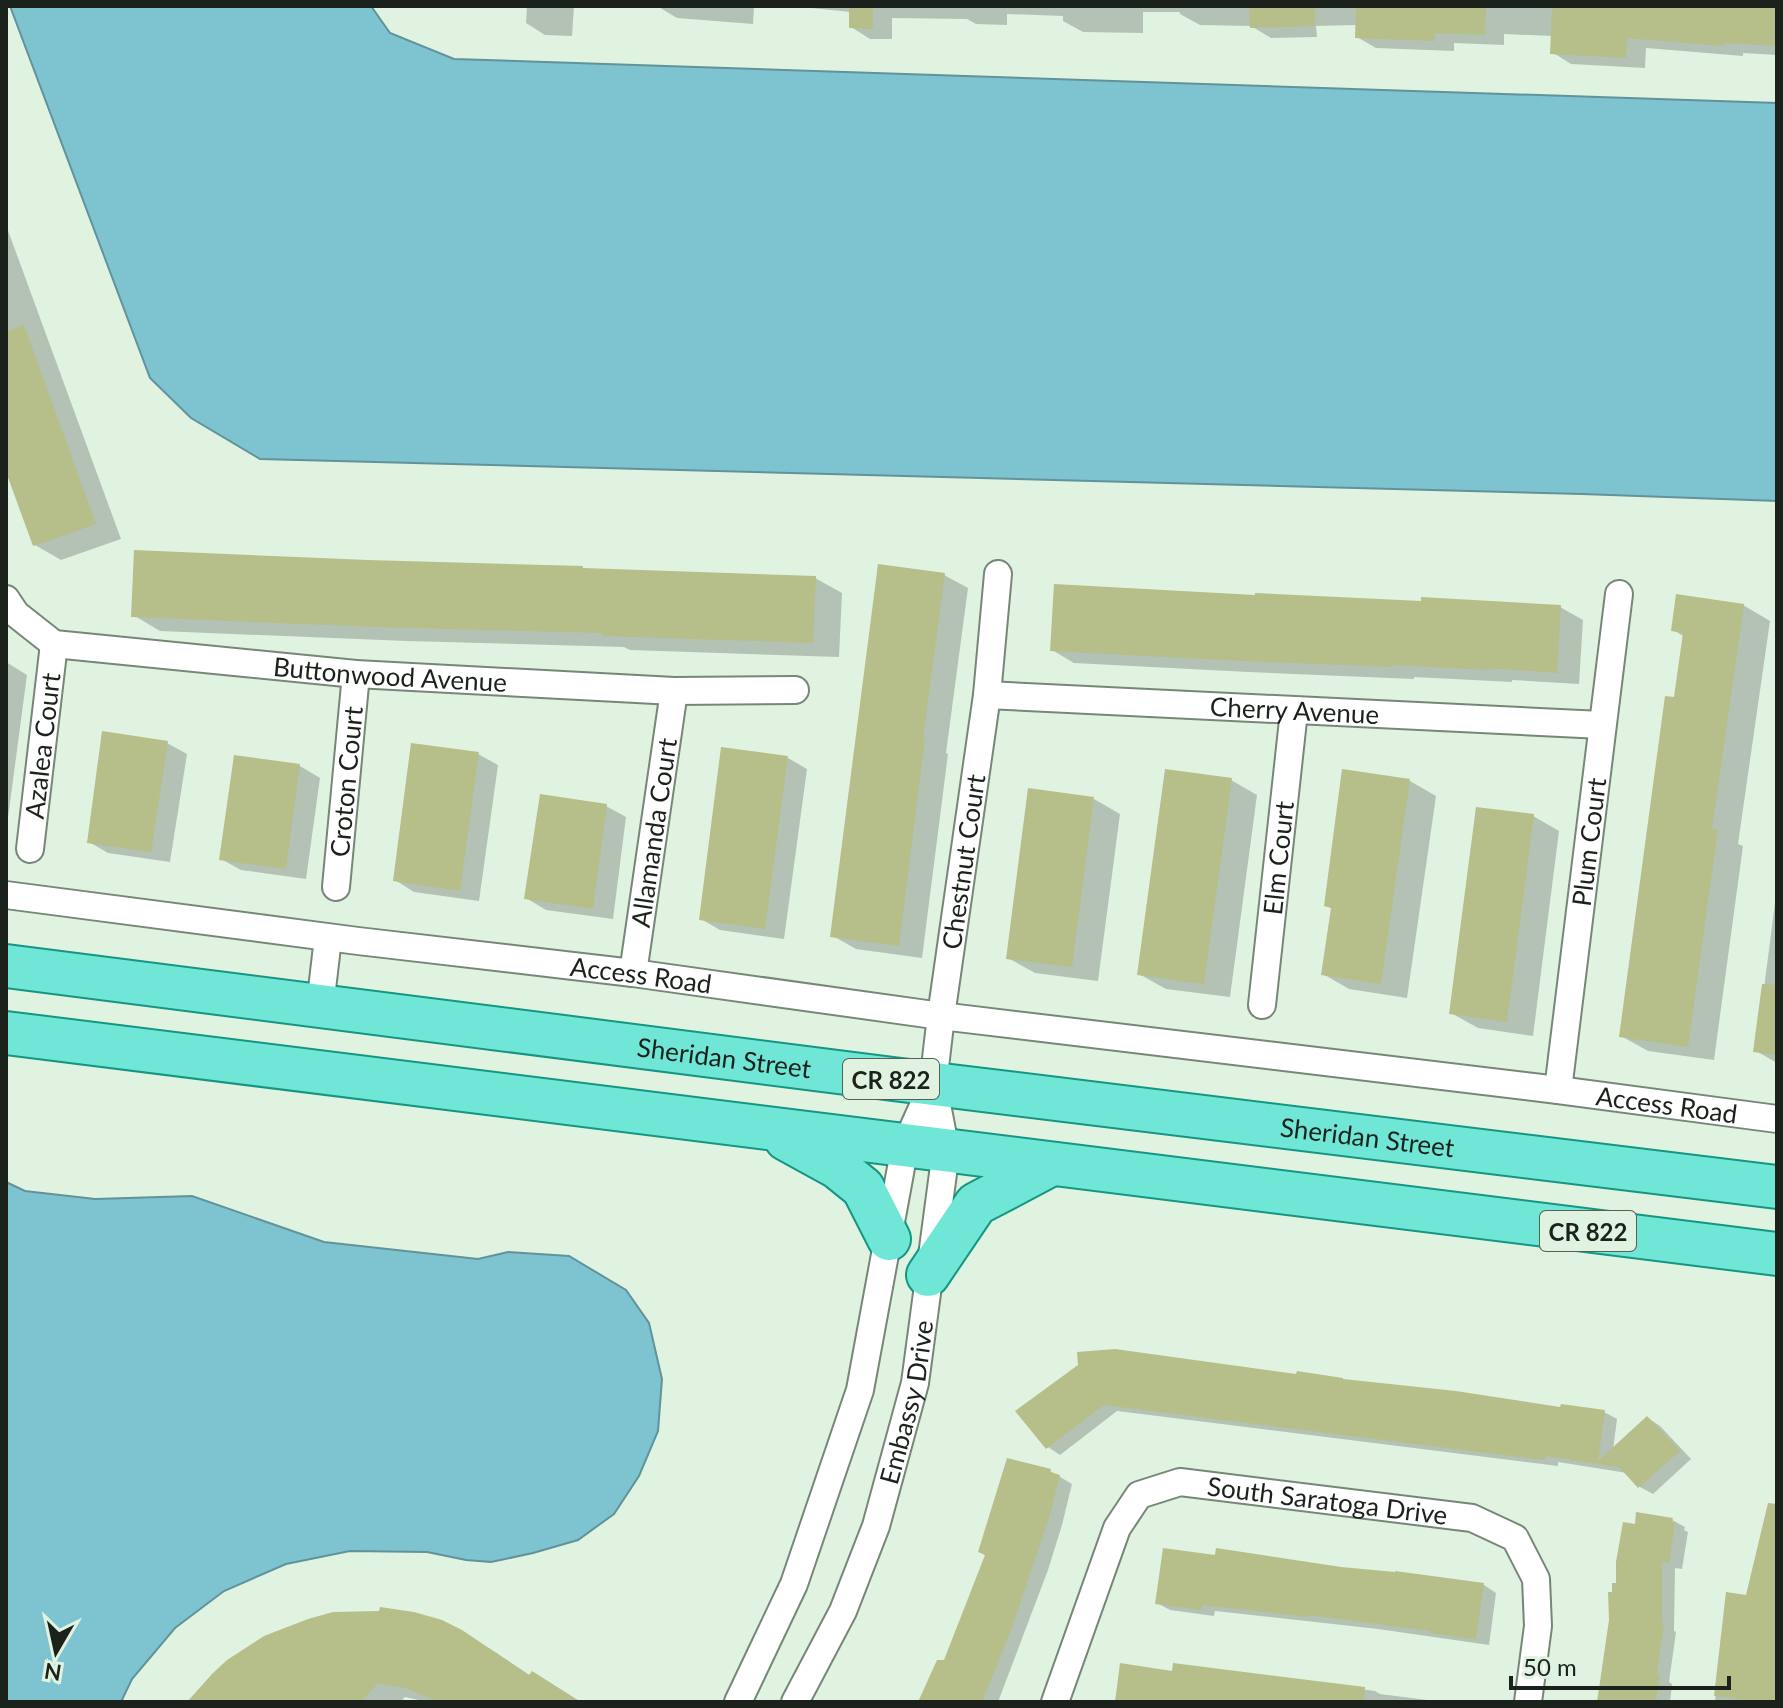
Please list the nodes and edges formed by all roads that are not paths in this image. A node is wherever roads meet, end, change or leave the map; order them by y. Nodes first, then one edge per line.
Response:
1 (998, 574) dead end
2 (1619, 594) dead end
3 (6, 599) edge
4 (54, 644) junction
5 (356, 674) junction
6 (795, 690) dead end
7 (674, 691) junction
8 (987, 695) junction
9 (1294, 711) junction
10 (1602, 725) junction
11 (30, 849) dead end
12 (336, 887) dead end
13 (17, 896) edge
14 (328, 938) junction
15 (6, 966) edge
16 (633, 973) junction
17 (1262, 1005) dead end
18 (320, 1006) junction
19 (941, 1016) junction
20 (6, 1033) edge
21 (933, 1084) junction
22 (1558, 1090) junction
23 (1777, 1119) edge
24 (768, 1128) junction
25 (926, 1148) junction
26 (1052, 1164) junction
27 (1777, 1187) edge
28 (889, 1239) junction
29 (1777, 1254) edge
30 (928, 1275) junction
31 (738, 1702) edge
32 (795, 1702) edge
33 (1055, 1702) edge
34 (1528, 1702) edge

1 - 8 street, Chestnut Court
2 - 10 street, Plum Court
3 - 4 street
4 - 5 street, Buttonwood Avenue
4 - 11 street, Azalea Court
5 - 7 street, Buttonwood Avenue
5 - 12 street, Croton Court
6 - 7 street, Buttonwood Avenue
7 - 16 street, Allamanda Court
8 - 9 street, Cherry Avenue
8 - 19 street, Chestnut Court
9 - 10 street, Cherry Avenue
9 - 17 street, Elm Court
10 - 22 street, Plum Court
13 - 14 street, Access Road
14 - 16 street, Access Road
14 - 18 street
15 - 18 main road, Sheridan Street / CR 822
16 - 19 street, Access Road
18 - 21 main road, Sheridan Street / CR 822
19 - 21 street, Chestnut Court
19 - 22 street, Access Road
20 - 24 main road, CR 822
21 - 25 street, Chestnut Court
21 - 25 street, Embassy Drive
21 - 27 main road, Sheridan Street / CR 822
22 - 23 street, Access Road
24 - 25 main road, CR 822
24 - 28 main road
25 - 26 main road, CR 822
25 - 28 street, Embassy Drive
25 - 30 street, Embassy Drive
26 - 29 main road, CR 822
26 - 30 main road
28 - 31 street, Embassy Drive
30 - 32 street, Embassy Drive
33 - 34 street, South Saratoga Drive

